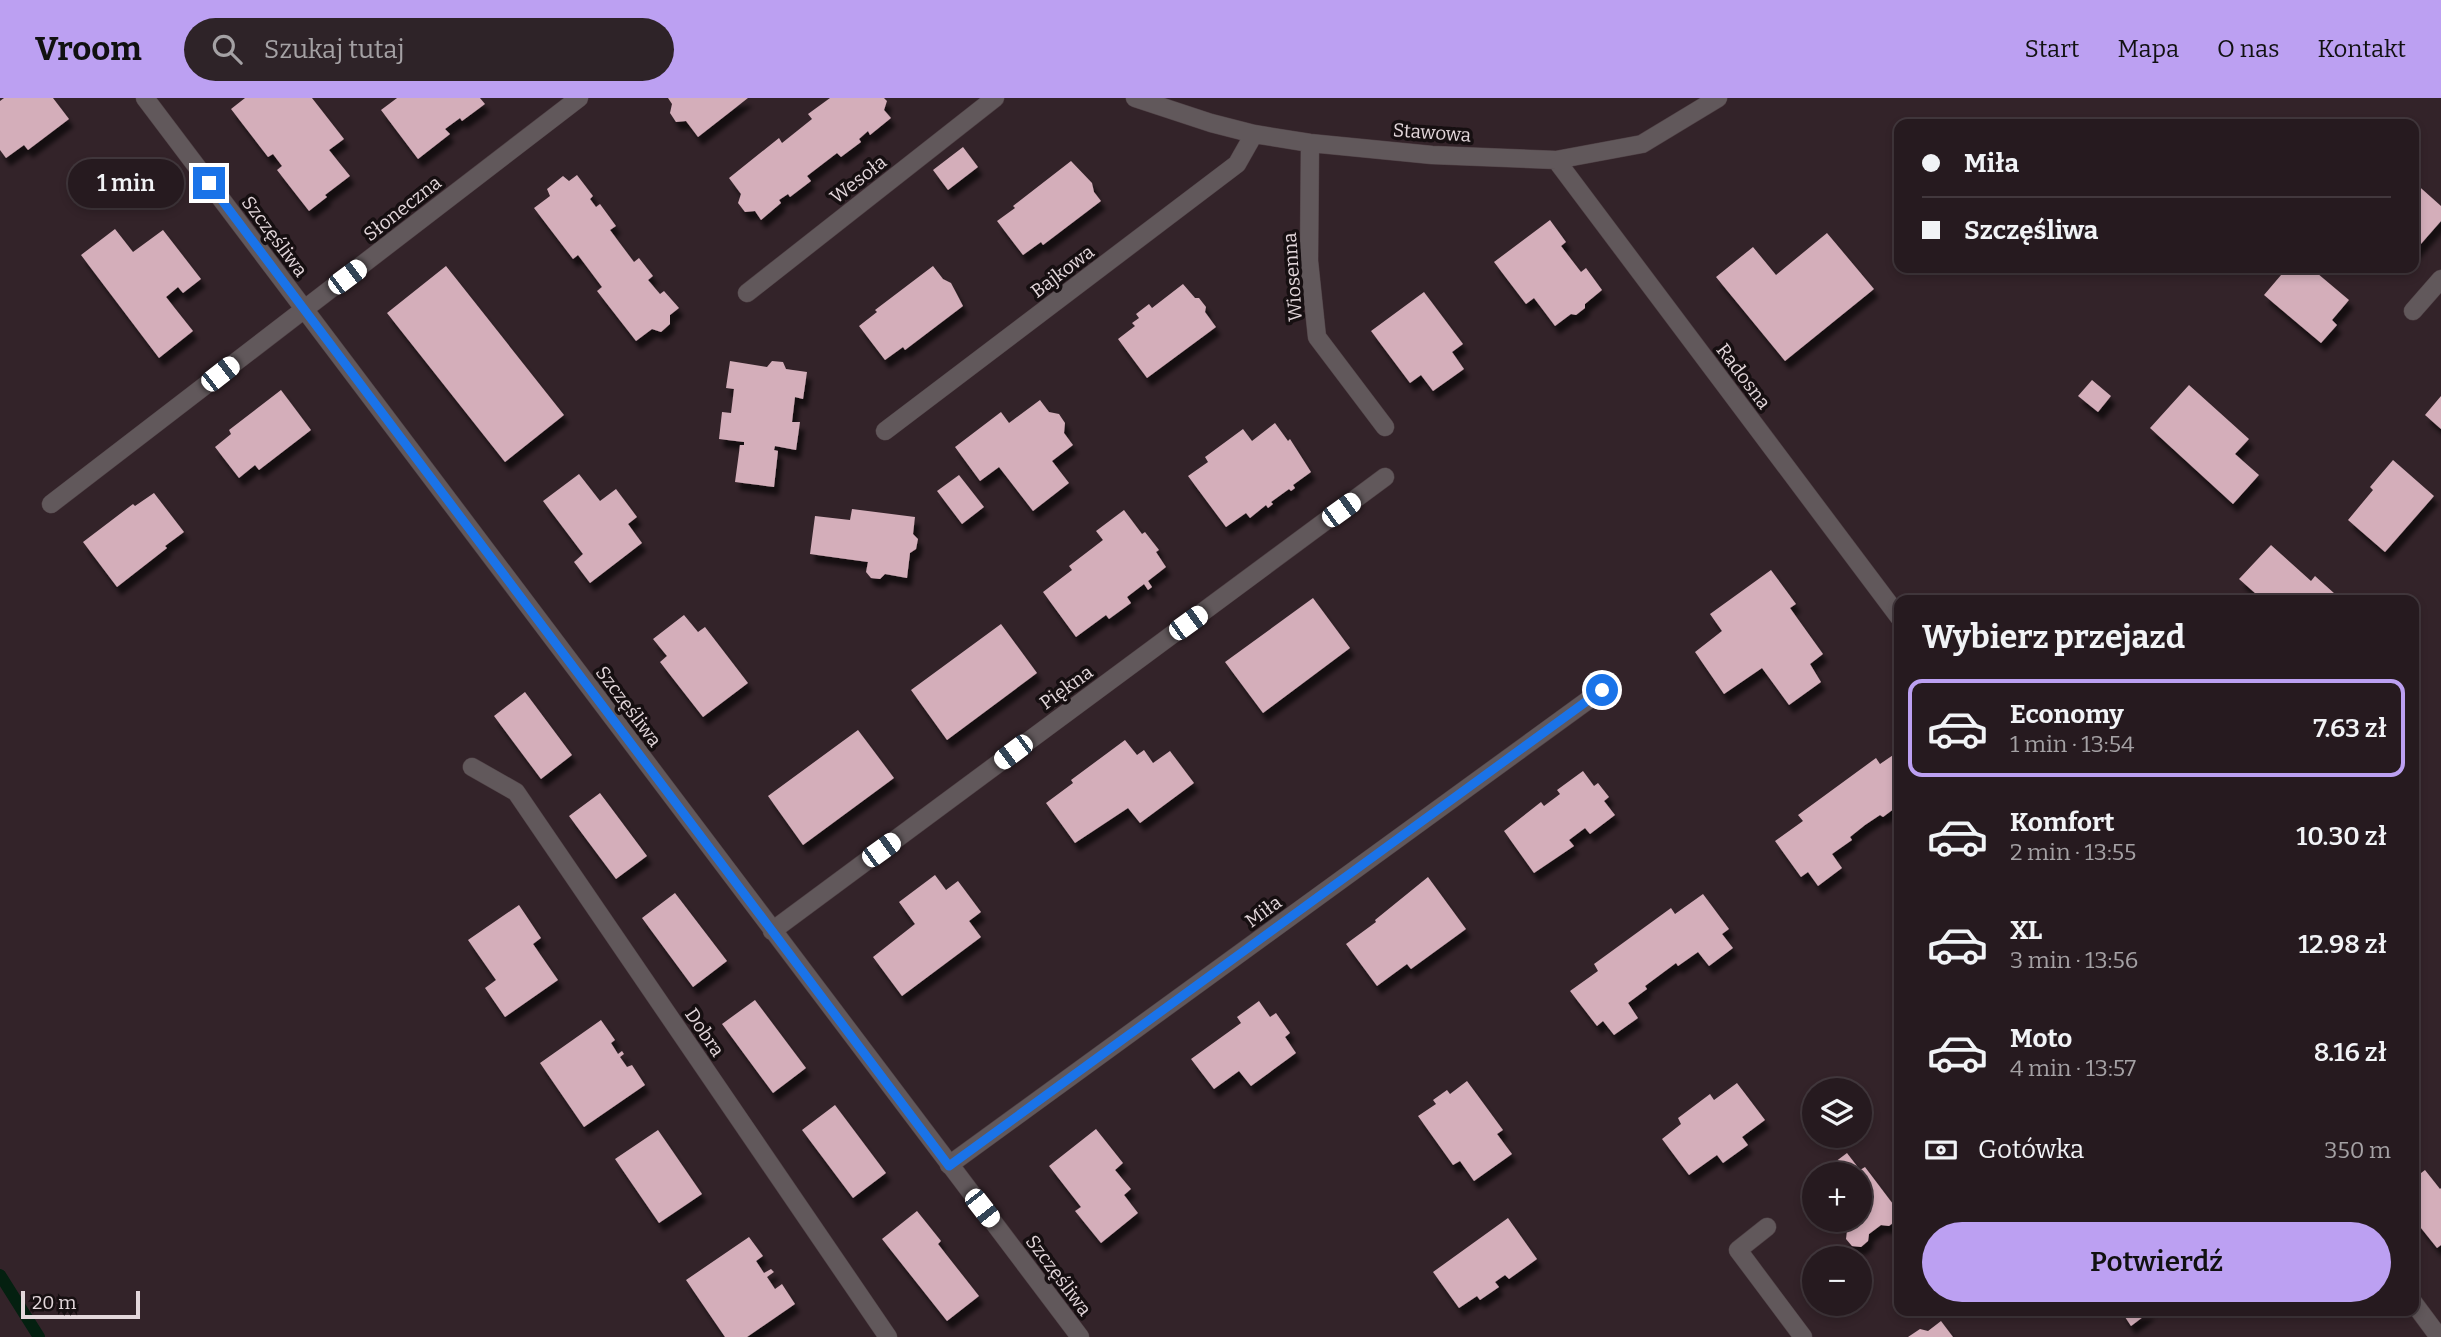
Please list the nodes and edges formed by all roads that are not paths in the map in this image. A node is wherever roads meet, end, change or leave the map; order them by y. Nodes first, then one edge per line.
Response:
1 (145, 98) edge
2 (579, 98) edge
3 (995, 98) edge
4 (1135, 98) edge
5 (1718, 98) edge
6 (1254, 134) junction
7 (1310, 143) junction
8 (1556, 160) junction
9 (2441, 279) edge
10 (747, 293) dead end
11 (304, 309) junction
12 (2413, 311) dead end
13 (1385, 427) dead end
14 (885, 431) dead end
15 (1385, 477) dead end
16 (51, 504) dead end
17 (1894, 610) edge
18 (1602, 690) dead end
19 (472, 767) dead end
20 (772, 931) junction
21 (949, 1166) junction
22 (1767, 1227) dead end
23 (2419, 1310) edge
24 (888, 1337) edge
25 (1080, 1337) edge
26 (1803, 1337) edge
27 (2440, 1337) edge

1 - 11 street, Szczęśliwa
2 - 11 street, Słoneczna
3 - 10 street, Wesoła
4 - 6 street, Stawowa
5 - 8 street, Stawowa
6 - 7 street, Stawowa
6 - 14 street, Bajkowa
7 - 8 street, Stawowa
7 - 13 street, Wiosenna
8 - 17 street, Radosna
9 - 12 street
11 - 16 street, Słoneczna
11 - 20 street, Szczęśliwa
15 - 20 street, Piękna
18 - 21 street, Miła
19 - 24 street, Dobra
20 - 21 street, Szczęśliwa
21 - 25 street, Szczęśliwa
22 - 26 street
23 - 27 street

